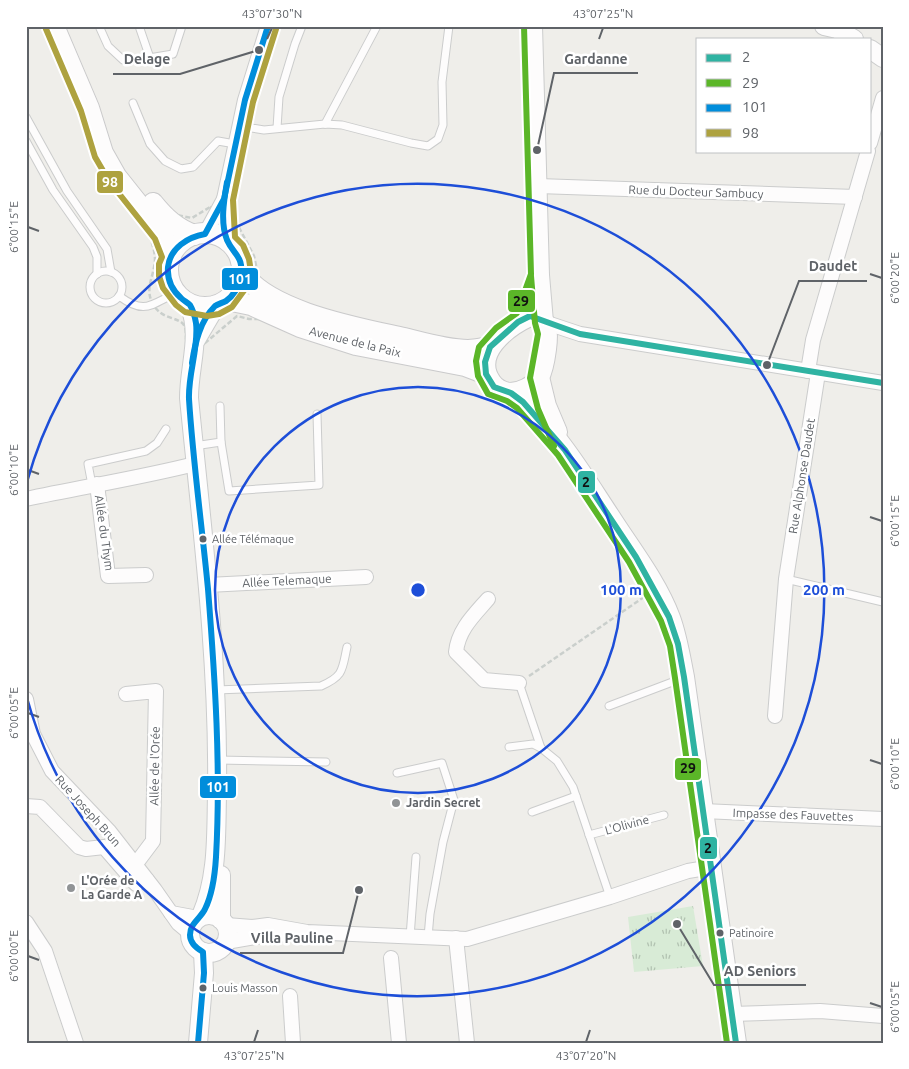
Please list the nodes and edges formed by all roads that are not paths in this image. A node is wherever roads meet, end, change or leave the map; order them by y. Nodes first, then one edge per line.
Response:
1 (54, 26) edge
2 (99, 26) edge
3 (139, 26) edge
4 (182, 26) edge
5 (268, 26) edge
6 (302, 26) edge
7 (377, 26) edge
8 (449, 26) edge
9 (534, 26) edge
10 (824, 26) edge
11 (852, 38) edge
12 (872, 50) edge
13 (150, 58) junction
14 (883, 58) edge
15 (883, 98) edge
16 (133, 103) dead end
17 (89, 108) junction
18 (26, 117) edge
19 (325, 124) junction
20 (239, 126) junction
21 (277, 128) junction
22 (872, 136) edge
23 (26, 142) edge
24 (234, 144) junction
25 (868, 152) edge
26 (538, 186) junction
27 (855, 197) junction
28 (224, 199) junction
29 (199, 234) junction
30 (227, 241) junction
31 (171, 257) junction
32 (112, 272) junction
33 (242, 272) junction
34 (97, 274) junction
35 (540, 275) junction
36 (119, 296) junction
37 (183, 298) junction
38 (221, 303) junction
39 (524, 319) junction
40 (544, 322) junction
41 (580, 334) junction
42 (196, 341) junction
43 (546, 343) junction
44 (490, 347) junction
45 (813, 372) junction
46 (486, 374) junction
47 (539, 377) junction
48 (883, 383) edge
49 (511, 393) junction
50 (220, 406) dead end
51 (317, 414) dead end
52 (166, 429) dead end
53 (221, 442) junction
54 (194, 446) junction
55 (565, 450) junction
56 (195, 464) junction
57 (94, 484) junction
58 (26, 499) edge
59 (146, 575) dead end
60 (366, 577) dead end
61 (786, 579) junction
62 (208, 585) junction
63 (488, 599) dead end
64 (883, 602) edge
65 (347, 647) dead end
66 (684, 677) junction
67 (520, 683) joint
68 (215, 690) junction
69 (126, 694) dead end
70 (26, 699) edge
71 (609, 706) dead end
72 (775, 716) dead end
73 (509, 748) dead end
74 (541, 748) junction
75 (218, 760) junction
76 (326, 762) dead end
77 (397, 773) dead end
78 (576, 796) junction
79 (26, 806) edge
80 (704, 811) junction
81 (532, 812) dead end
82 (664, 815) dead end
83 (883, 819) edge
84 (589, 835) junction
85 (216, 852) junction
86 (416, 857) dead end
87 (135, 865) junction
88 (712, 867) junction
89 (147, 880) junction
90 (610, 897) junction
91 (26, 922) edge
92 (196, 923) junction
93 (410, 937) junction
94 (428, 937) junction
95 (218, 938) junction
96 (456, 938) junction
97 (391, 958) dead end
98 (290, 996) dead end
99 (732, 1014) junction
100 (883, 1016) edge
101 (76, 1043) edge
102 (198, 1043) edge
103 (206, 1043) edge
104 (293, 1043) edge
105 (399, 1043) edge
106 (467, 1043) edge
107 (736, 1043) edge

1 - 17 main road
2 - 13 lane
3 - 13 lane
4 - 13 lane
5 - 20 street
6 - 21 lane
7 - 19 lane
8 - 19 lane
9 - 26 street
10 - 11 street
12 - 14 street
15 - 22 street
16 - 24 lane
17 - 29 main road
17 - 31 main road
18 - 32 lane
19 - 21 lane
20 - 21 lane
20 - 24 street
23 - 34 lane
24 - 28 street
25 - 27 street, Rue Alphonse Daudet
26 - 27 street, Rue du Docteur Sambucy
26 - 35 street
27 - 45 street, Rue Alphonse Daudet
28 - 29 street
28 - 30 street
29 - 30 main road
29 - 31 main road
30 - 33 main road
31 - 37 main road
32 - 34 lane
32 - 36 lane
33 - 38 main road
33 - 44 main road, Avenue de la Paix
34 - 36 lane
35 - 39 street
35 - 40 street
36 - 37 lane
37 - 38 main road
37 - 42 street
38 - 42 street
38 - 46 main road, Avenue de la Paix
39 - 40 main road
39 - 44 main road
40 - 41 street
40 - 43 main road
41 - 43 street
41 - 45 street
42 - 54 street
43 - 47 main road
44 - 46 main road
45 - 48 street
45 - 61 street, Rue Alphonse Daudet
46 - 49 main road
47 - 49 main road
47 - 55 main road
49 - 55 main road
50 - 53 lane
51 - 53 lane
52 - 57 lane
53 - 54 lane
54 - 56 street
55 - 66 main road
56 - 57 street
56 - 62 street
57 - 58 street
57 - 59 street, Allée du Thym
60 - 62 street, Allée Telemaque
61 - 64 lane
61 - 72 street, Rue Alphonse Daudet
62 - 68 street
63 - 67 street
65 - 68 lane
66 - 71 lane
66 - 80 main road
67 - 74 lane, L'Olivine
68 - 75 street
69 - 87 street, Allée de l'Orée
70 - 87 street, Rue Joseph Brun
73 - 74 lane
74 - 78 lane, L'Olivine
75 - 76 lane
75 - 85 street
77 - 94 lane
78 - 81 lane
78 - 84 lane, L'Olivine
79 - 89 street
80 - 83 street, Impasse des Fauvettes
80 - 88 main road
82 - 84 lane, L'Olivine
84 - 90 lane, L'Olivine
85 - 92 street
85 - 95 street
86 - 93 lane
87 - 89 street, Rue Joseph Brun
88 - 90 street
88 - 99 main road
89 - 92 street, Rue Joseph Brun
90 - 96 street
91 - 101 street
92 - 95 street
92 - 95 street
93 - 94 street
93 - 95 street
94 - 96 street
95 - 102 street
95 - 103 street
96 - 106 street
97 - 105 street
98 - 104 street
99 - 100 street
99 - 107 main road

